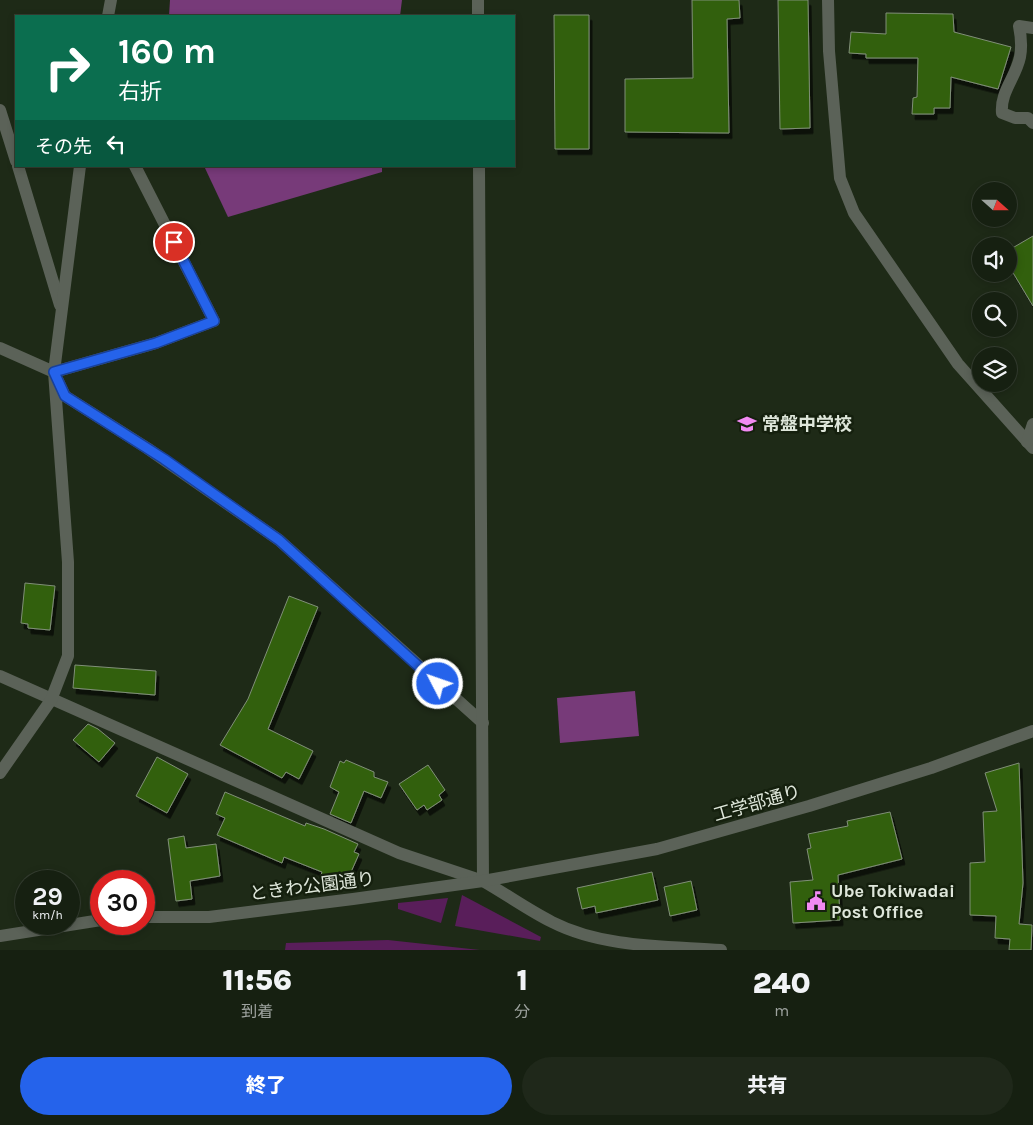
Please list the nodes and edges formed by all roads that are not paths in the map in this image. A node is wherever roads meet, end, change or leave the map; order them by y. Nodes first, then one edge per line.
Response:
1 (112, 0) edge
2 (478, 0) edge
3 (828, 0) edge
4 (108, 15) edge
5 (478, 15) edge
6 (1033, 28) edge
7 (0, 110) edge
8 (1033, 123) edge
9 (15, 158) edge
10 (18, 167) edge
11 (80, 167) edge
12 (136, 167) edge
13 (479, 167) edge
14 (61, 309) junction
15 (0, 348) edge
16 (54, 372) junction
17 (1033, 424) edge
18 (1030, 445) edge
19 (0, 676) edge
20 (51, 700) junction
21 (483, 723) junction
22 (1033, 731) edge
23 (0, 773) edge
24 (483, 881) junction
25 (155, 917) edge
26 (90, 922) edge
27 (0, 936) edge
28 (721, 950) edge

1 - 4 street
2 - 5 street
3 - 18 street
6 - 8 street
7 - 9 street
10 - 14 street
11 - 14 street
12 - 16 street
13 - 21 street
14 - 16 street
15 - 16 street
16 - 20 street
16 - 21 street
17 - 18 street
19 - 20 street
20 - 23 street
20 - 24 street
21 - 24 street
22 - 24 street, 工学部通り
24 - 25 street, ときわ公園通り
24 - 28 street
26 - 27 street

